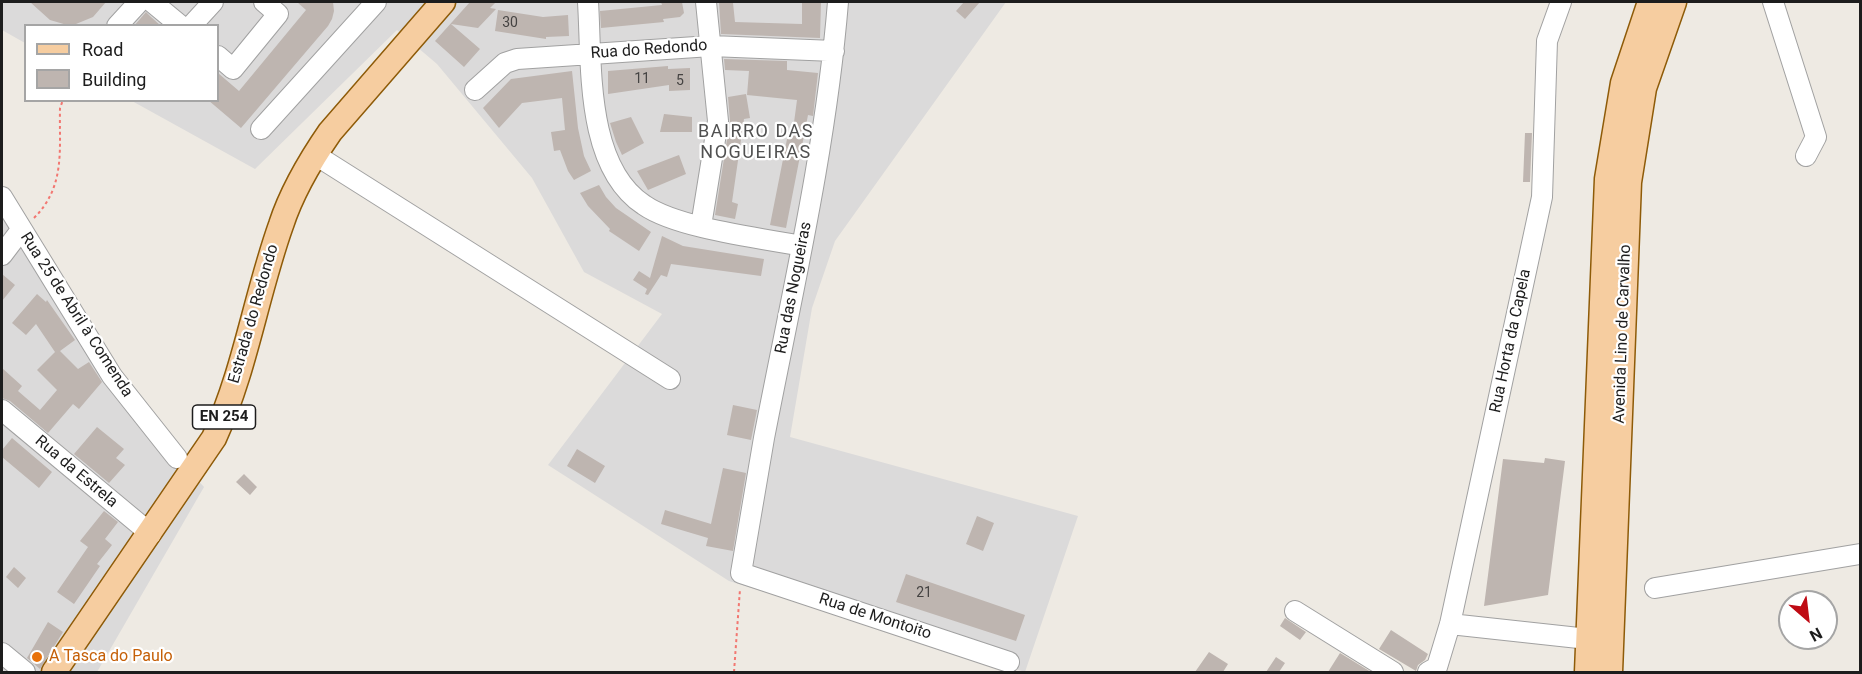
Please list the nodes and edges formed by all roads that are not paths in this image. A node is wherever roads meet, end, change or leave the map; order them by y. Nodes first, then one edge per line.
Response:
1 (139, 2) edge
2 (152, 2) edge
3 (213, 2) edge
4 (264, 2) edge
5 (373, 2) edge
6 (443, 2) edge
7 (588, 2) edge
8 (705, 2) edge
9 (838, 2) edge
10 (1561, 2) edge
11 (1650, 2) edge
12 (1674, 2) edge
13 (1773, 2) edge
14 (119, 24) edge
15 (179, 24) edge
16 (193, 24) edge
17 (711, 46) junction
18 (834, 51) junction
19 (591, 54) junction
20 (219, 57) edge
21 (475, 90) dead end
22 (261, 129) dead end
23 (314, 154) junction
24 (1806, 156) dead end
25 (2, 197) edge
26 (701, 226) junction
27 (21, 230) junction
28 (802, 246) junction
29 (2, 255) edge
30 (670, 379) dead end
31 (2, 410) edge
32 (177, 458) dead end
33 (151, 534) junction
34 (1860, 554) edge
35 (741, 573) joint
36 (1655, 588) dead end
37 (1295, 611) dead end
38 (1450, 624) junction
39 (1588, 639) junction
40 (2, 652) edge
41 (1009, 662) dead end
42 (25, 672) edge
43 (54, 672) edge
44 (1393, 672) edge
45 (1428, 672) edge
46 (1587, 672) edge
47 (1610, 672) edge

1 - 14 street
2 - 15 street
3 - 16 street
4 - 20 street
5 - 22 street
6 - 23 main road, Estrada do Redondo / EN 254
7 - 19 street
8 - 17 street
9 - 18 street, Rua das Nogueiras
10 - 38 street, Rua Horta da Capela
11 - 39 main road, Avenida Lino de Carvalho
12 - 47 main road, Avenida Lino de Carvalho
13 - 24 street
17 - 18 street, Rua do Redondo
17 - 19 street, Rua do Redondo
17 - 26 street
18 - 28 street, Rua das Nogueiras
19 - 21 street, Rua do Redondo
19 - 26 street
23 - 30 street
23 - 33 main road, Estrada do Redondo / EN 254
25 - 27 street, Rua 25 de Abril à Comenda
26 - 28 street
27 - 29 street
27 - 32 street, Rua 25 de Abril à Comenda
28 - 35 street, Rua das Nogueiras
31 - 33 street, Rua da Estrela
33 - 43 main road, Estrada do Redondo / EN 254
34 - 36 street
35 - 41 street, Rua de Montoito
37 - 44 street
38 - 39 street
38 - 45 street, Rua Horta da Capela
39 - 46 main road, Avenida Lino de Carvalho
40 - 42 street

